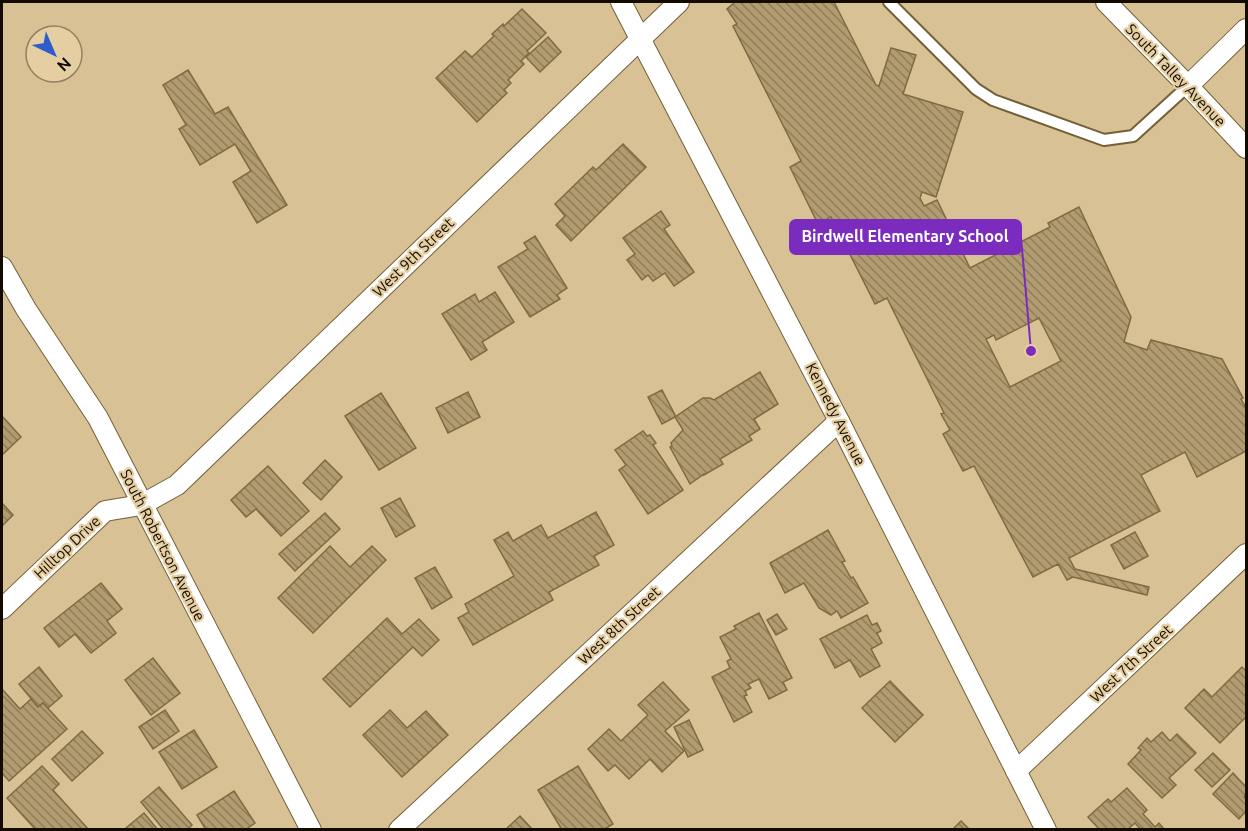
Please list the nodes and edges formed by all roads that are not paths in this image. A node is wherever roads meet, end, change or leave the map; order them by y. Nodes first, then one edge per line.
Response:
1 (621, 2) edge
2 (679, 2) edge
3 (890, 2) edge
4 (1106, 2) edge
5 (1246, 29) edge
6 (639, 39) junction
7 (1188, 86) junction
8 (1246, 148) edge
9 (2, 267) edge
10 (839, 421) junction
11 (141, 505) junction
12 (1246, 555) edge
13 (2, 609) edge
14 (1016, 771) junction
15 (311, 830) edge
16 (399, 830) edge
17 (1046, 830) edge

1 - 6 street, Kennedy Avenue
2 - 6 street, West 9th Street
3 - 7 lane
4 - 7 street, South Talley Avenue
5 - 7 street
6 - 10 street, Kennedy Avenue
6 - 11 street, West 9th Street
7 - 8 street, South Talley Avenue
9 - 11 street, South Robertson Avenue
10 - 14 street, Kennedy Avenue
10 - 16 street, West 8th Street
11 - 13 street, Hilltop Drive
11 - 15 street, South Robertson Avenue
12 - 14 street, West 7th Street
14 - 17 street, Kennedy Avenue

